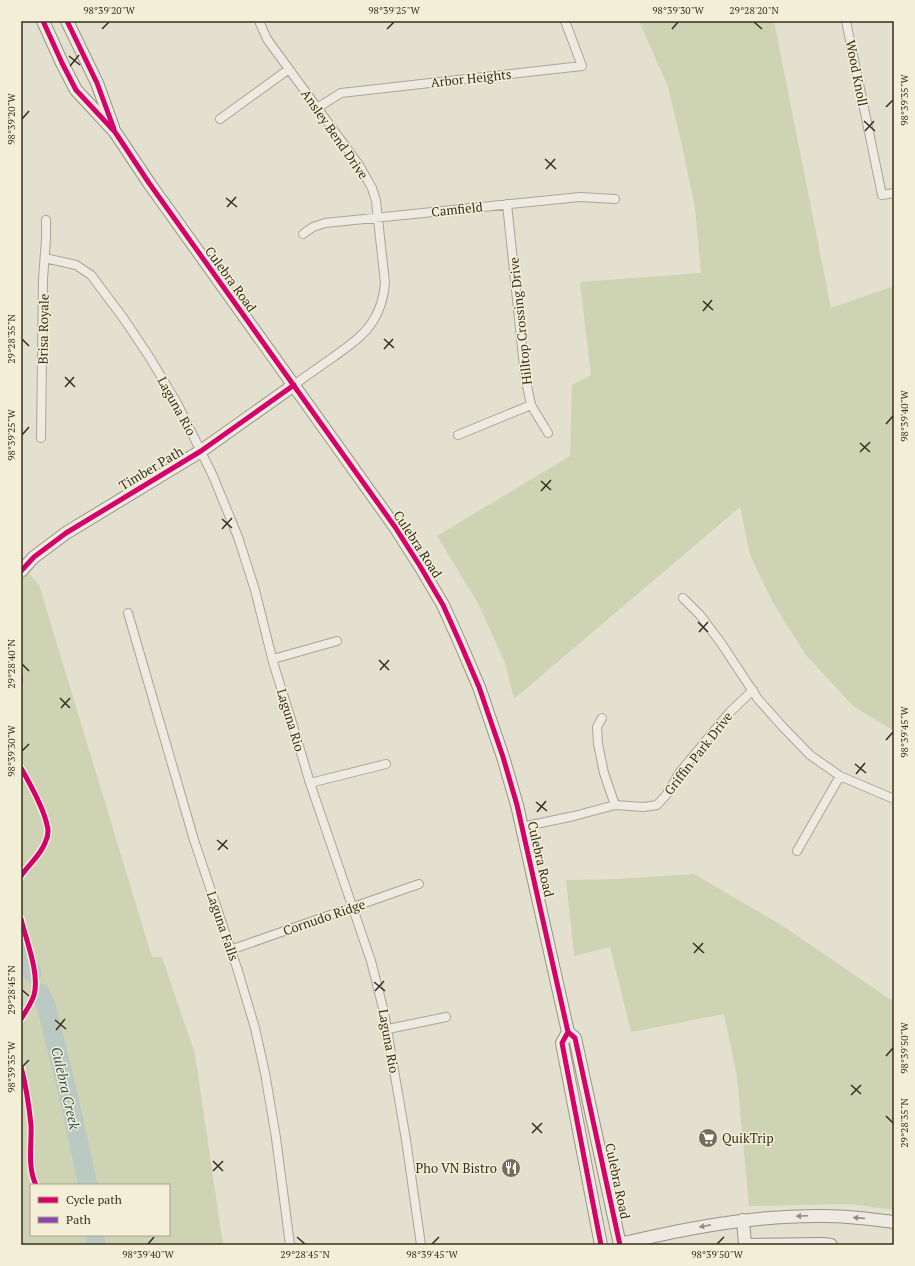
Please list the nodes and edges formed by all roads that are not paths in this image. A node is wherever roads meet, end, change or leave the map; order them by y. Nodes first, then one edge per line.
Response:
1 (42, 21) edge
2 (67, 21) edge
3 (260, 21) edge
4 (565, 21) edge
5 (846, 21) edge
6 (289, 69) junction
7 (317, 108) junction
8 (220, 119) dead end
9 (115, 132) junction
10 (894, 193) edge
11 (615, 199) dead end
12 (507, 204) junction
13 (378, 217) junction
14 (46, 220) dead end
15 (303, 234) dead end
16 (45, 258) junction
17 (294, 385) junction
18 (531, 405) junction
19 (548, 433) dead end
20 (458, 435) dead end
21 (42, 438) dead end
22 (201, 451) junction
23 (21, 571) edge
24 (683, 598) dead end
25 (128, 613) dead end
26 (337, 641) dead end
27 (273, 659) junction
28 (752, 690) junction
29 (602, 718) dead end
30 (386, 764) dead end
31 (840, 776) junction
32 (310, 783) junction
33 (894, 800) edge
34 (615, 805) junction
35 (522, 827) junction
36 (797, 851) dead end
37 (419, 884) dead end
38 (352, 907) junction
39 (230, 950) junction
40 (446, 1017) dead end
41 (388, 1029) junction
42 (568, 1032) junction
43 (743, 1220) junction
44 (894, 1222) edge
45 (290, 1245) edge
46 (421, 1245) edge
47 (601, 1245) edge
48 (619, 1245) edge
49 (745, 1245) edge
50 (831, 1245) edge

1 - 9 main road, Culebra Road
2 - 9 main road, Culebra Road
3 - 6 street, Ansley Bend Drive
4 - 7 street, Arbor Heights
5 - 10 street, Wood Knoll
6 - 7 street, Ansley Bend Drive
6 - 8 street
7 - 13 street, Ansley Bend Drive
9 - 17 main road, Culebra Road
11 - 12 street, Camfield
12 - 13 street, Camfield
12 - 18 street, Hilltop Crossing Drive
13 - 15 street, Camfield
13 - 17 street, Ansley Bend Drive
14 - 16 street, Brisa Royale
16 - 21 street, Brisa Royale
16 - 22 street, Laguna Rio
17 - 22 main road, Timber Path
17 - 35 main road, Culebra Road
18 - 19 street, Hilltop Crossing Drive
18 - 20 street
22 - 23 main road, Timber Path
22 - 27 street, Laguna Rio
24 - 28 street
25 - 39 street, Laguna Falls
26 - 27 street
27 - 32 street, Laguna Rio
28 - 31 street
28 - 34 street, Griffin Park Drive
29 - 34 street
30 - 32 street
31 - 33 street
31 - 36 street
32 - 38 street, Laguna Rio
34 - 35 street, Griffin Park Drive
35 - 42 main road, Culebra Road
37 - 38 street, Cornudo Ridge
38 - 39 street, Cornudo Ridge
38 - 41 street, Laguna Rio
39 - 45 street, Laguna Falls
40 - 41 street
41 - 46 street, Laguna Rio
42 - 47 main road, Culebra Road
42 - 48 main road, Culebra Road
44 -> 43 main road
43 -> 48 main road
43 - 49 main road
49 - 50 main road

